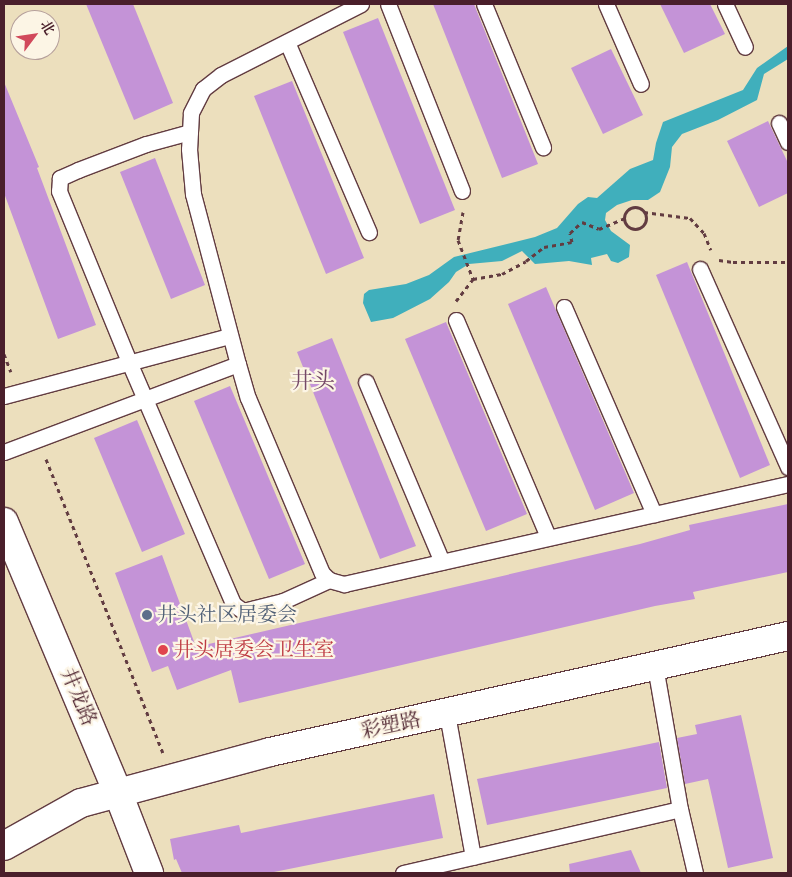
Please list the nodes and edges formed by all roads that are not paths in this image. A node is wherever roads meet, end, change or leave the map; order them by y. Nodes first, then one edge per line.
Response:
1 (362, 4) edge
2 (388, 4) edge
3 (484, 4) edge
4 (606, 4) edge
5 (725, 4) edge
6 (287, 42) junction
7 (744, 47) dead end
8 (641, 84) dead end
9 (779, 123) dead end
10 (190, 132) junction
11 (788, 142) edge
12 (543, 147) dead end
13 (462, 192) road end
14 (369, 232) dead end
15 (700, 269) dead end
16 (564, 307) dead end
17 (456, 320) road end
18 (230, 336) junction
19 (129, 362) junction
20 (238, 364) junction
21 (366, 382) dead end
22 (4, 396) edge
23 (145, 399) junction
24 (4, 452) edge
25 (788, 467) edge
26 (788, 484) edge
27 (654, 514) junction
28 (4, 522) edge
29 (548, 537) junction
30 (442, 562) junction
31 (329, 580) junction
32 (788, 636) edge
33 (655, 666) junction
34 (447, 714) junction
35 (118, 793) junction
36 (680, 808) junction
37 (4, 846) edge
38 (473, 857) junction
39 (149, 873) edge
40 (403, 873) edge
41 (696, 873) edge

1 - 6 lane
2 - 13 lane
3 - 12 lane
4 - 8 lane
5 - 7 lane
6 - 10 lane
6 - 14 lane
9 - 11 lane
10 - 18 lane
10 - 19 lane
15 - 25 lane
16 - 27 lane
17 - 29 lane
18 - 19 lane
18 - 20 lane
19 - 22 lane
19 - 23 lane
20 - 23 lane
20 - 31 lane
21 - 30 lane
23 - 24 lane
23 - 31 lane
26 - 27 lane
27 - 29 lane
28 - 35 street, 井龙路
29 - 30 lane
30 - 31 lane
32 - 33 street, 彩塑路
33 - 34 street, 彩塑路
33 - 36 lane
34 - 35 street, 彩塑路
34 - 38 lane
35 - 37 street, 彩塑路
35 - 39 street, 井龙路
36 - 38 lane
36 - 41 lane
38 - 40 lane

